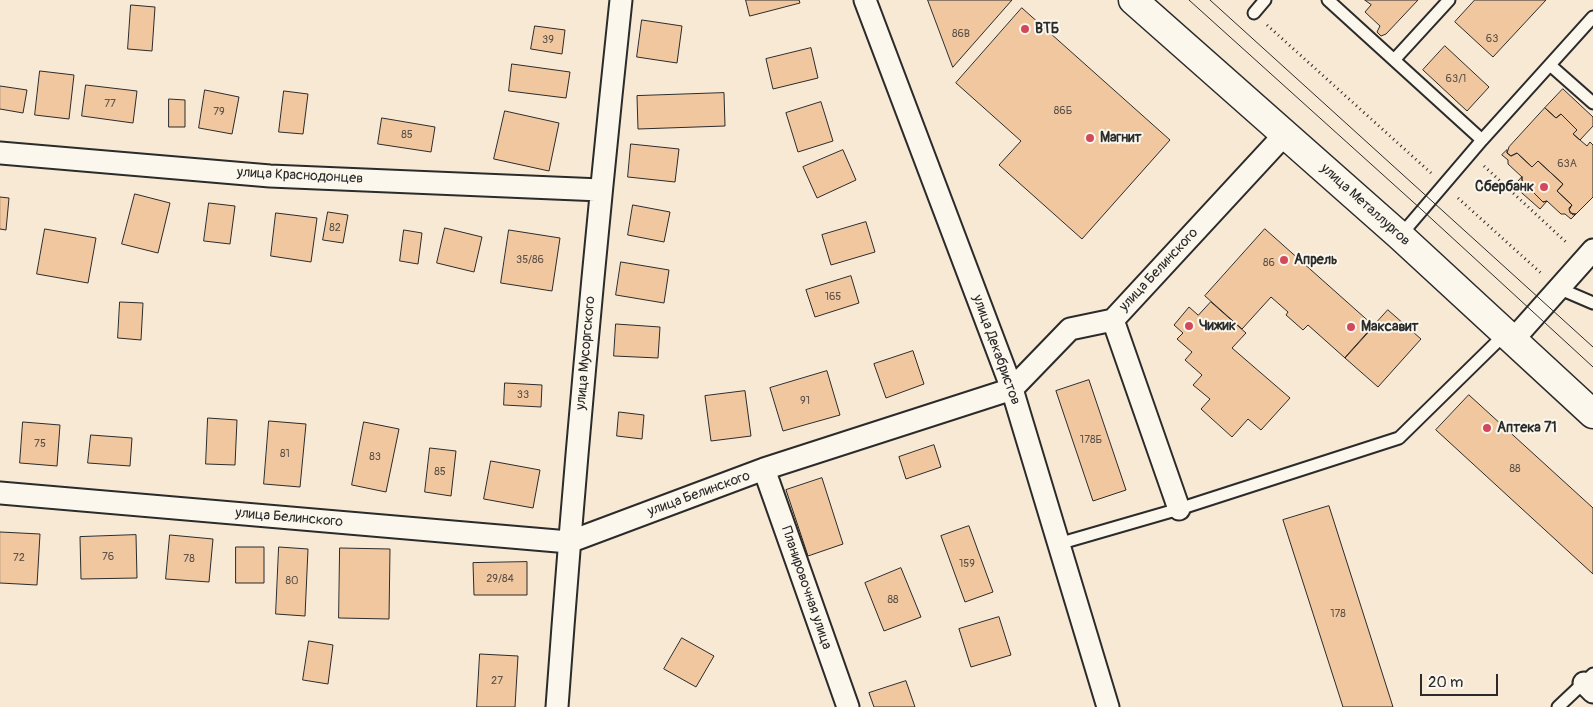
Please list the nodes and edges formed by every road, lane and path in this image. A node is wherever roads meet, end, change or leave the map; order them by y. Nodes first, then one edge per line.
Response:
1 (621, 0) edge
2 (865, 0) edge
3 (1133, 0) edge
4 (1265, 0) edge
5 (1328, 0) edge
6 (1449, 0) edge
7 (1254, 12) joint
8 (1593, 17) edge
9 (1394, 60) junction
10 (1550, 65) junction
11 (1593, 103) edge
12 (1285, 134) junction
13 (1482, 140) junction
14 (0, 153) edge
15 (1470, 153) junction
16 (1444, 185) junction
17 (601, 190) junction
18 (1400, 236) junction
19 (1589, 254) edge
20 (1558, 288) junction
21 (1593, 303) edge
22 (1113, 320) junction
23 (1509, 337) junction
24 (1012, 389) junction
25 (1593, 414) edge
26 (764, 469) junction
27 (0, 493) edge
28 (1178, 509) junction
29 (569, 542) junction
30 (1058, 544) junction
31 (1590, 683) edge
32 (557, 707) edge
33 (848, 707) edge
34 (1108, 707) edge
35 (1558, 707) edge

1 - 17 street, улица Мусоргского
2 - 24 street, улица Декабристов
3 - 12 main road, улица Металлургов
4 - 7 lane
5 - 9 lane
6 - 9 lane
7 - 16 path
8 - 10 lane
9 - 13 lane
10 - 11 lane
10 - 13 lane
12 - 18 main road, улица Металлургов
12 - 22 street, улица Белинского
13 - 15 lane
14 - 17 street, улица Краснодонцев
15 - 16 lane
15 - 19 path
16 - 18 lane
16 - 20 path
17 - 29 street, улица Мусоргского
18 - 23 main road, улица Металлургов
19 - 20 street
20 - 21 lane
20 - 23 street
22 - 24 street, улица Белинского
22 - 28 street
23 - 25 main road, улица Металлургов
23 - 28 lane
24 - 26 street, улица Белинского
24 - 30 street, улица Декабристов
26 - 29 street, улица Белинского
26 - 33 street, Планировочная улица
27 - 29 street, улица Белинского
28 - 30 lane
29 - 32 street, улица Мусоргского
30 - 34 street, улица Декабристов
31 - 35 lane

